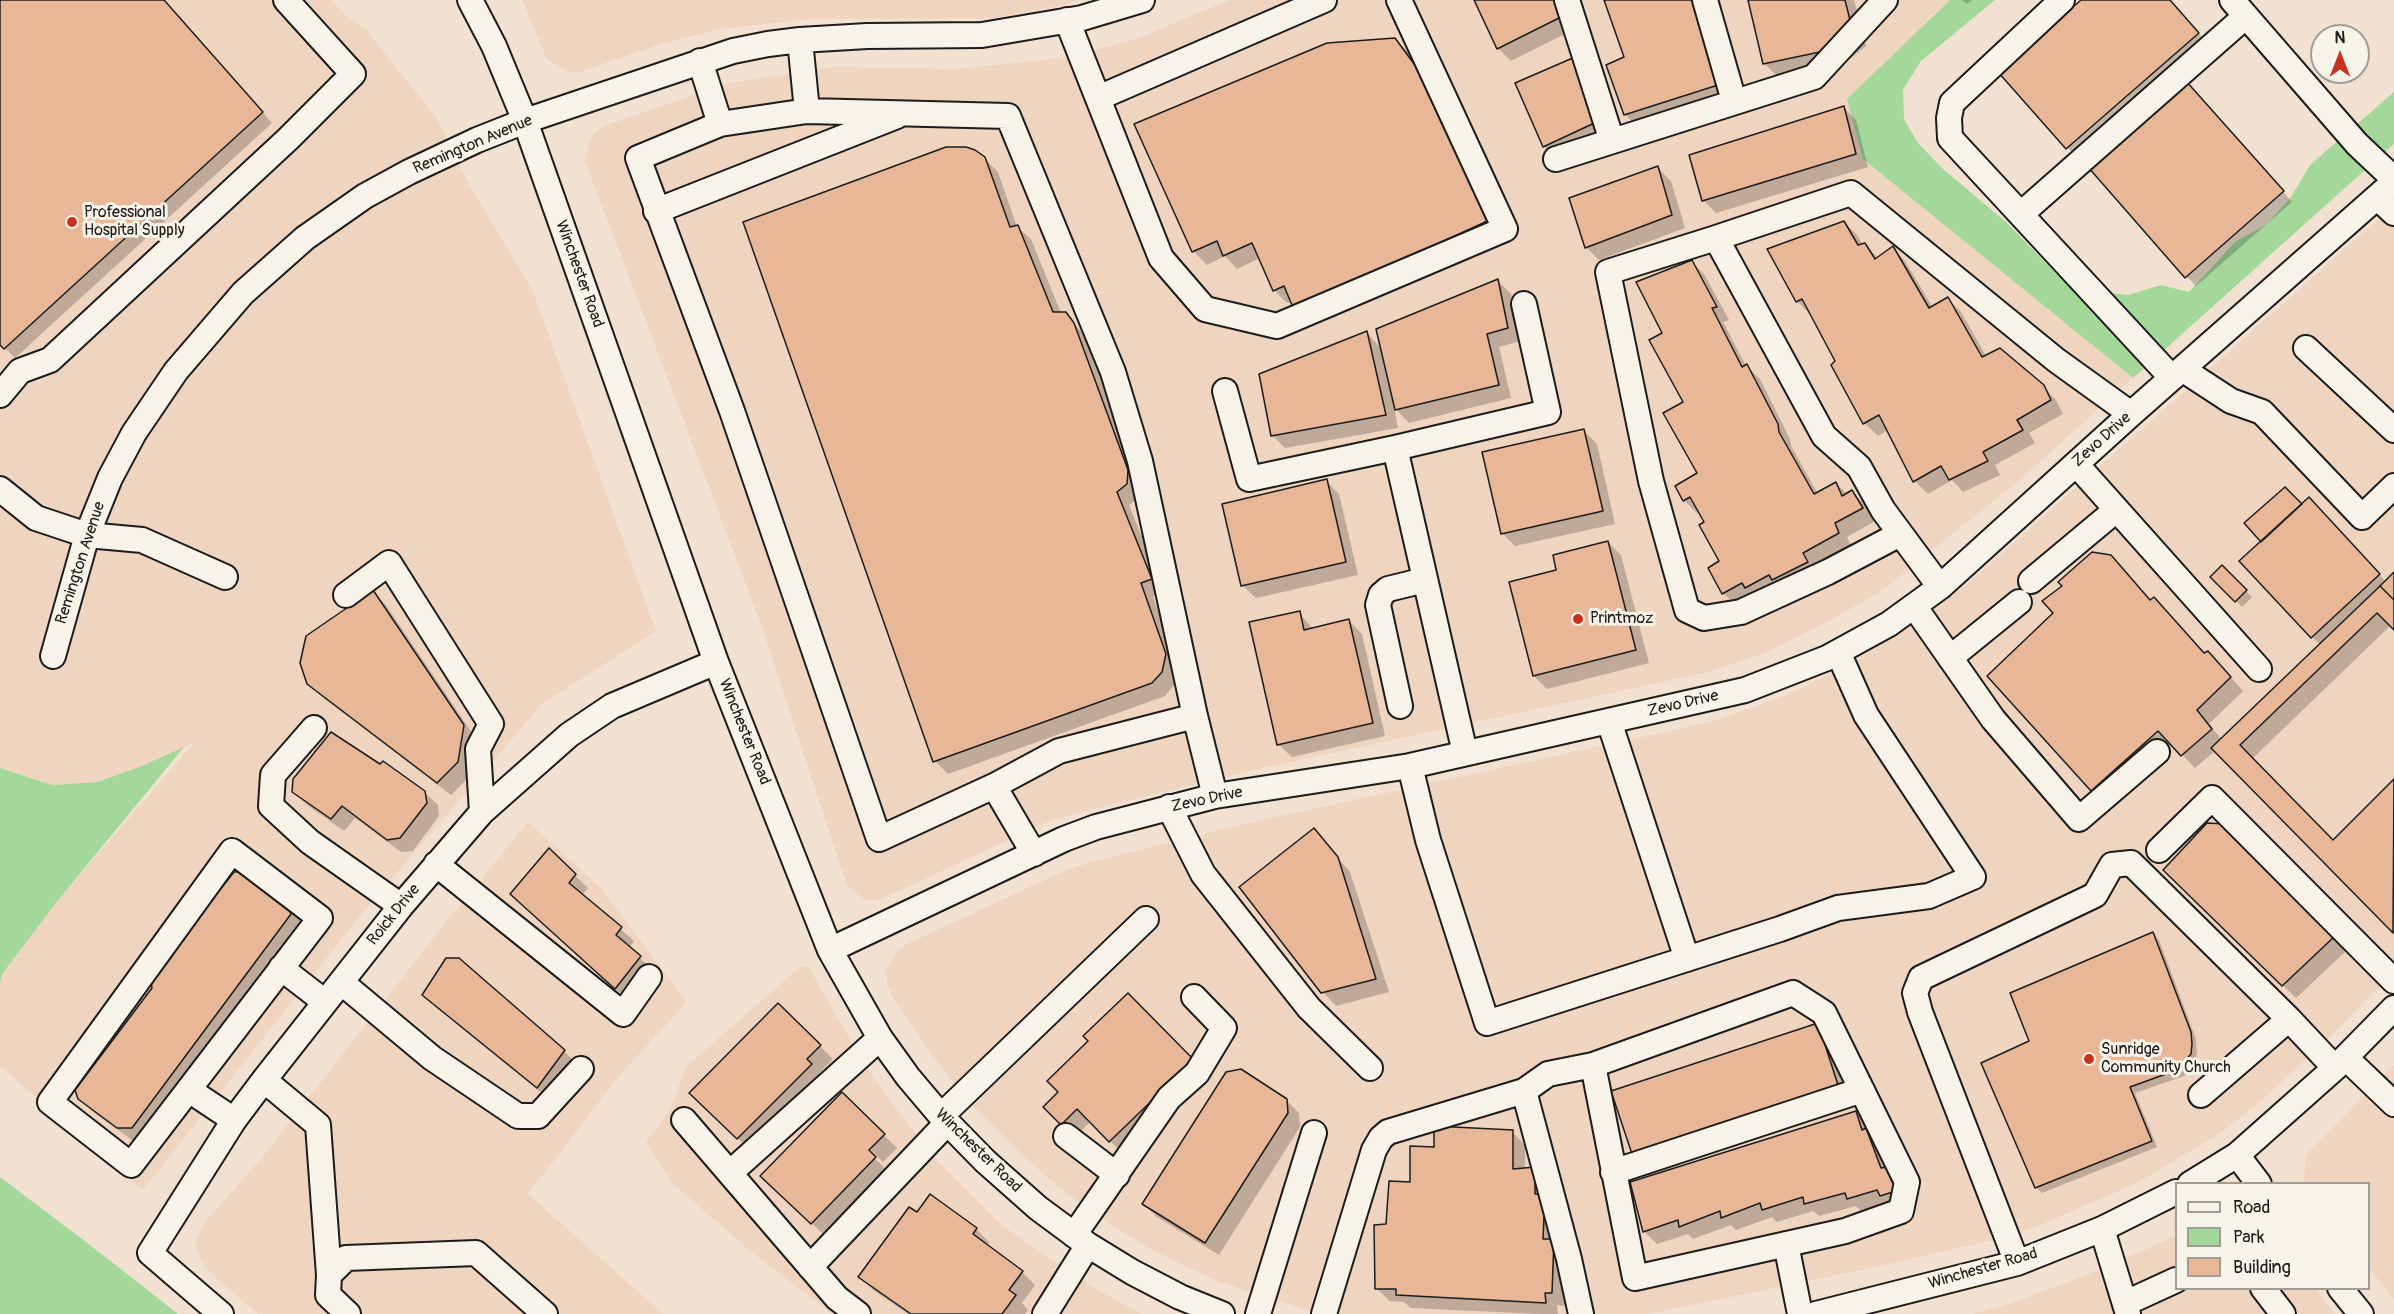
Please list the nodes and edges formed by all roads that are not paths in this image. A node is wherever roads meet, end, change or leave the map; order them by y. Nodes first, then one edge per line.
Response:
1 (286, 0) edge
2 (470, 0) edge
3 (1142, 0) edge
4 (1324, 0) edge
5 (1399, 0) edge
6 (1567, 0) edge
7 (1706, 0) edge
8 (1885, 0) edge
9 (2062, 0) edge
10 (2239, 8) edge
11 (1075, 13) edge
12 (800, 40) junction
13 (700, 61) junction
14 (1098, 98) junction
15 (1734, 101) junction
16 (807, 111) junction
17 (909, 112) junction
18 (525, 121) junction
19 (720, 124) junction
20 (1612, 141) junction
21 (1556, 159) dead end
22 (2390, 193) edge
23 (656, 211) junction
24 (2021, 214) junction
25 (1716, 238) junction
26 (1524, 304) dead end
27 (2306, 348) dead end
28 (2177, 373) junction
29 (1225, 392) dead end
30 (0, 395) edge
31 (2131, 414) junction
32 (2394, 430) edge
33 (1395, 448) junction
34 (2076, 464) junction
35 (2394, 486) edge
36 (0, 489) edge
37 (2116, 510) junction
38 (1900, 534) junction
39 (87, 535) junction
40 (225, 577) dead end
41 (1425, 580) junction
42 (2031, 581) dead end
43 (1940, 587) junction
44 (346, 595) dead end
45 (2019, 602) dead end
46 (1914, 606) junction
47 (1838, 652) junction
48 (53, 656) dead end
49 (1950, 658) junction
50 (716, 662) junction
51 (2259, 669) dead end
52 (1400, 706) dead end
53 (1195, 716) junction
54 (1609, 721) junction
55 (314, 728) dead end
56 (2157, 752) dead end
57 (1466, 753) junction
58 (1410, 766) junction
59 (994, 786) junction
60 (1215, 796) junction
61 (1169, 807) junction
62 (482, 812) junction
63 (2159, 850) dead end
64 (1034, 854) junction
65 (436, 864) junction
66 (401, 906) junction
67 (1146, 919) dead end
68 (830, 950) junction
69 (1687, 959) junction
70 (281, 968) junction
71 (649, 977) dead end
72 (2394, 981) edge
73 (341, 982) junction
74 (1194, 997) dead end
75 (325, 1002) junction
76 (2394, 1008) edge
77 (2289, 1018) junction
78 (880, 1038) junction
79 (2340, 1063) junction
80 (1593, 1065) junction
81 (1370, 1068) dead end
82 (581, 1069) dead end
83 (264, 1080) junction
84 (189, 1090) junction
85 (1862, 1090) junction
86 (1524, 1091) junction
87 (2201, 1095) dead end
88 (2394, 1104) edge
89 (234, 1120) junction
90 (684, 1120) dead end
91 (944, 1120) junction
92 (1314, 1133) dead end
93 (1066, 1136) dead end
94 (2237, 1155) junction
95 (730, 1172) junction
96 (1612, 1172) junction
97 (1117, 1175) junction
98 (2193, 1182) edge
99 (2257, 1182) edge
100 (2175, 1192) edge
101 (2102, 1229) junction
102 (1081, 1240) junction
103 (1786, 1244) junction
104 (2017, 1263) junction
105 (810, 1267) junction
106 (330, 1275) junction
107 (2175, 1281) edge
108 (2265, 1290) edge
109 (2342, 1290) edge
110 (2127, 1308) edge
111 (220, 1314) edge
112 (348, 1314) edge
113 (545, 1314) edge
114 (858, 1314) edge
115 (1045, 1314) edge
116 (1222, 1314) edge
117 (1258, 1314) edge
118 (1324, 1314) edge
119 (1581, 1314) edge
120 (1800, 1314) edge
121 (1816, 1314) edge
122 (2283, 1314) edge
123 (2361, 1314) edge

1 - 30 street
2 - 18 street, Winchester Road
3 - 11 street, Remington Avenue
4 - 14 street
5 - 14 street
6 - 20 street
7 - 15 street
8 - 15 street
9 - 24 street
10 - 22 street
10 - 24 street
11 - 12 street, Remington Avenue
11 - 14 street
12 - 13 street, Remington Avenue
12 - 16 street
13 - 18 street, Remington Avenue
13 - 19 street
15 - 20 street
16 - 17 street
16 - 19 street
17 - 23 street
17 - 53 street
18 - 39 street, Remington Avenue
18 - 50 street, Winchester Road
19 - 23 street
20 - 21 street
22 - 28 street, Zevo Drive
23 - 59 street
24 - 28 street
25 - 31 street
25 - 38 street
25 - 38 street
26 - 33 street
27 - 32 street
28 - 31 street, Zevo Drive
28 - 35 street
29 - 33 street
31 - 34 street, Zevo Drive
33 - 41 street
34 - 37 street
34 - 43 street, Zevo Drive
36 - 39 street
37 - 42 street
37 - 51 street
38 - 43 street
39 - 40 street
39 - 48 street, Remington Avenue
41 - 52 street
41 - 57 street
43 - 46 street, Zevo Drive
44 - 62 street
45 - 49 street
46 - 47 street, Zevo Drive
46 - 49 street
47 - 54 street, Zevo Drive
47 - 69 street
49 - 56 street
50 - 62 street, Roick Drive
50 - 68 street, Winchester Road
53 - 59 street
53 - 60 street
54 - 57 street, Zevo Drive
54 - 69 street
55 - 66 street
57 - 58 street, Zevo Drive
58 - 60 street, Zevo Drive
58 - 69 street
59 - 64 street
60 - 61 street, Zevo Drive
61 - 64 street, Zevo Drive
61 - 81 street
62 - 65 street, Roick Drive
63 - 72 street
64 - 68 street, Zevo Drive
65 - 66 street, Roick Drive
65 - 71 street
66 - 73 street, Roick Drive
67 - 91 street
68 - 78 street, Winchester Road
70 - 75 street
70 - 84 street
70 - 84 street
73 - 75 street, Roick Drive
73 - 82 street
74 - 97 street
75 - 83 street, Roick Drive
76 - 79 street
77 - 79 street
77 - 87 street
77 - 104 street
78 - 91 street, Winchester Road
78 - 95 street
79 - 88 street
79 - 94 street
80 - 85 street
80 - 86 street
80 - 96 street
83 - 89 street, Roick Drive
83 - 106 street
84 - 89 street
85 - 96 street
85 - 103 street
86 - 118 street
86 - 119 street
89 - 111 street, Roick Drive
90 - 95 street
91 - 102 street, Winchester Road
91 - 105 street
92 - 117 street
93 - 97 street
94 - 98 street
94 - 99 street
95 - 105 street
96 - 103 street
97 - 102 street
100 - 101 street, Winchester Road
101 - 104 street, Winchester Road
101 - 110 street
102 - 115 street
102 - 116 street, Winchester Road
103 - 120 street
104 - 121 street, Winchester Road
105 - 114 street
106 - 112 street
106 - 113 street
107 - 110 street
108 - 122 street
109 - 123 street

